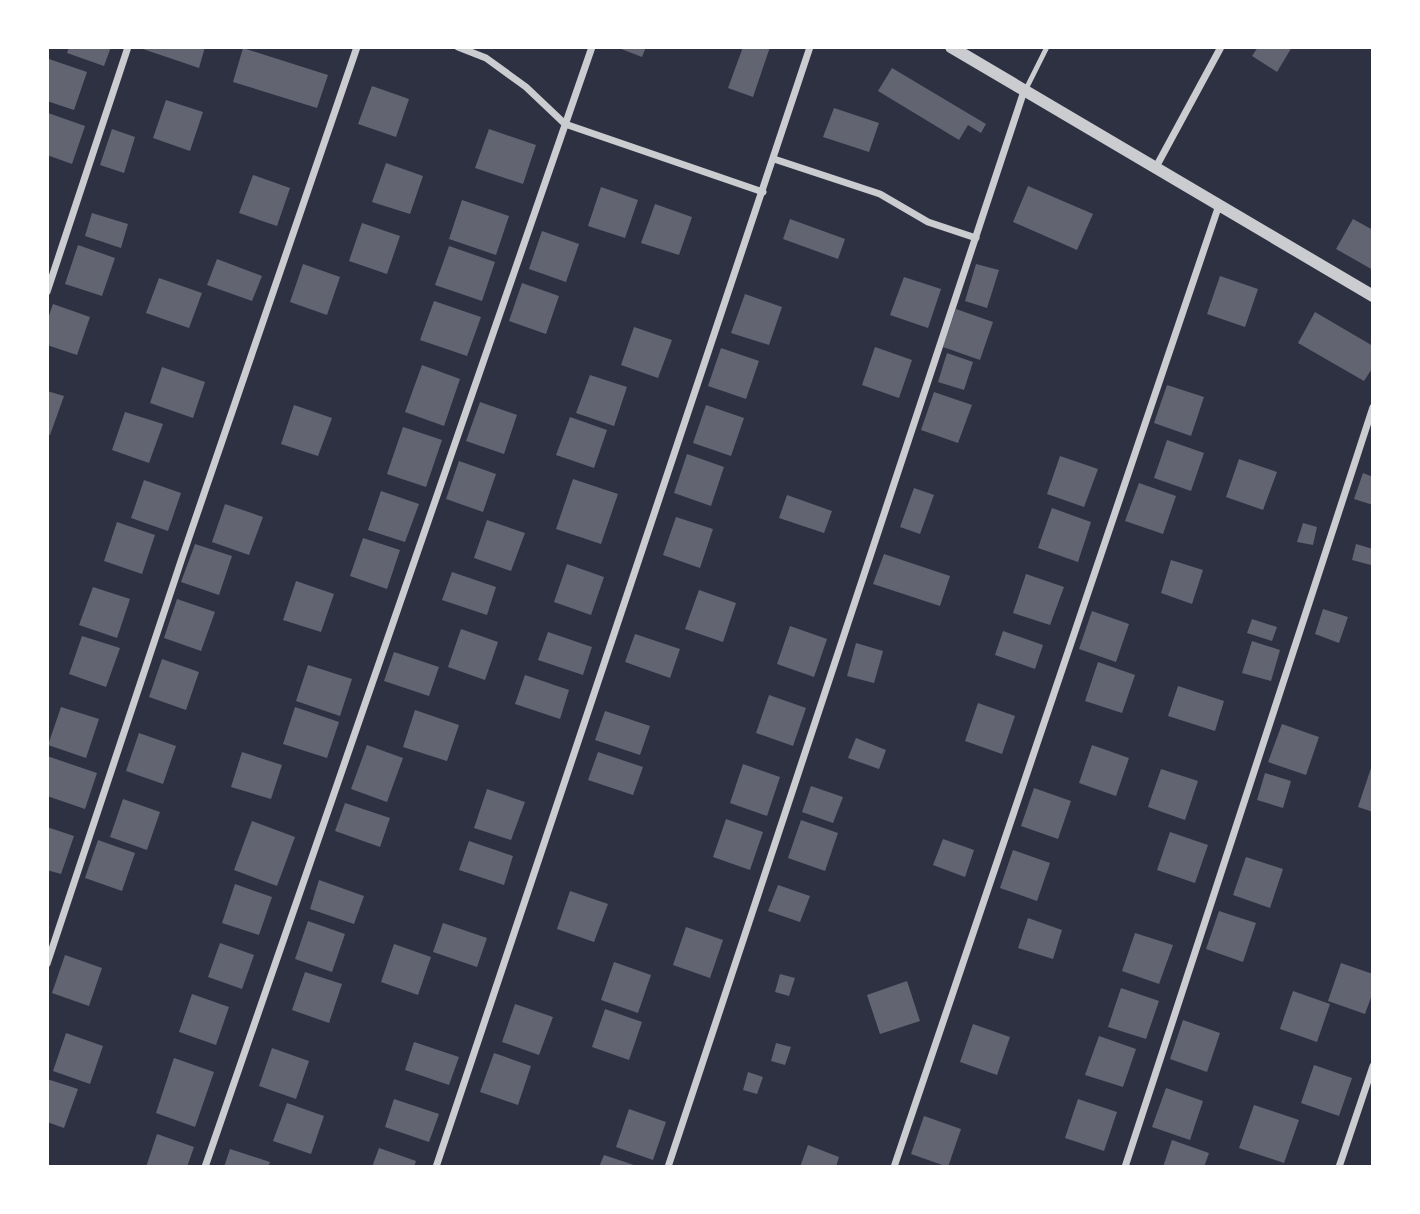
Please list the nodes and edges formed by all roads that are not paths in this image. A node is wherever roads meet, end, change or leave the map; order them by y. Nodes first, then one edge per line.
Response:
1 (128, 47) edge
2 (358, 47) edge
3 (458, 47) edge
4 (592, 47) edge
5 (810, 47) edge
6 (951, 47) edge
7 (1047, 47) edge
8 (1221, 47) edge
9 (1024, 91) junction
10 (565, 124) junction
11 (774, 159) junction
12 (1156, 167) junction
13 (763, 192) junction
14 (1219, 204) junction
15 (976, 238) junction
16 (47, 292) edge
17 (1373, 296) edge
18 (1373, 407) edge
19 (47, 964) edge
20 (1373, 1066) edge
21 (205, 1167) edge
22 (436, 1167) edge
23 (668, 1167) edge
24 (894, 1167) edge
25 (1125, 1167) edge
26 (1339, 1167) edge

1 - 16 street
2 - 19 street
3 - 10 street
4 - 10 street
5 - 11 street
6 - 9 street
7 - 9 lane
8 - 12 street
9 - 12 street
9 - 15 street
10 - 13 street
10 - 21 street
11 - 13 street
11 - 15 street
12 - 14 street
13 - 22 street
14 - 17 street
14 - 24 street
15 - 23 street
18 - 25 street
20 - 26 street

